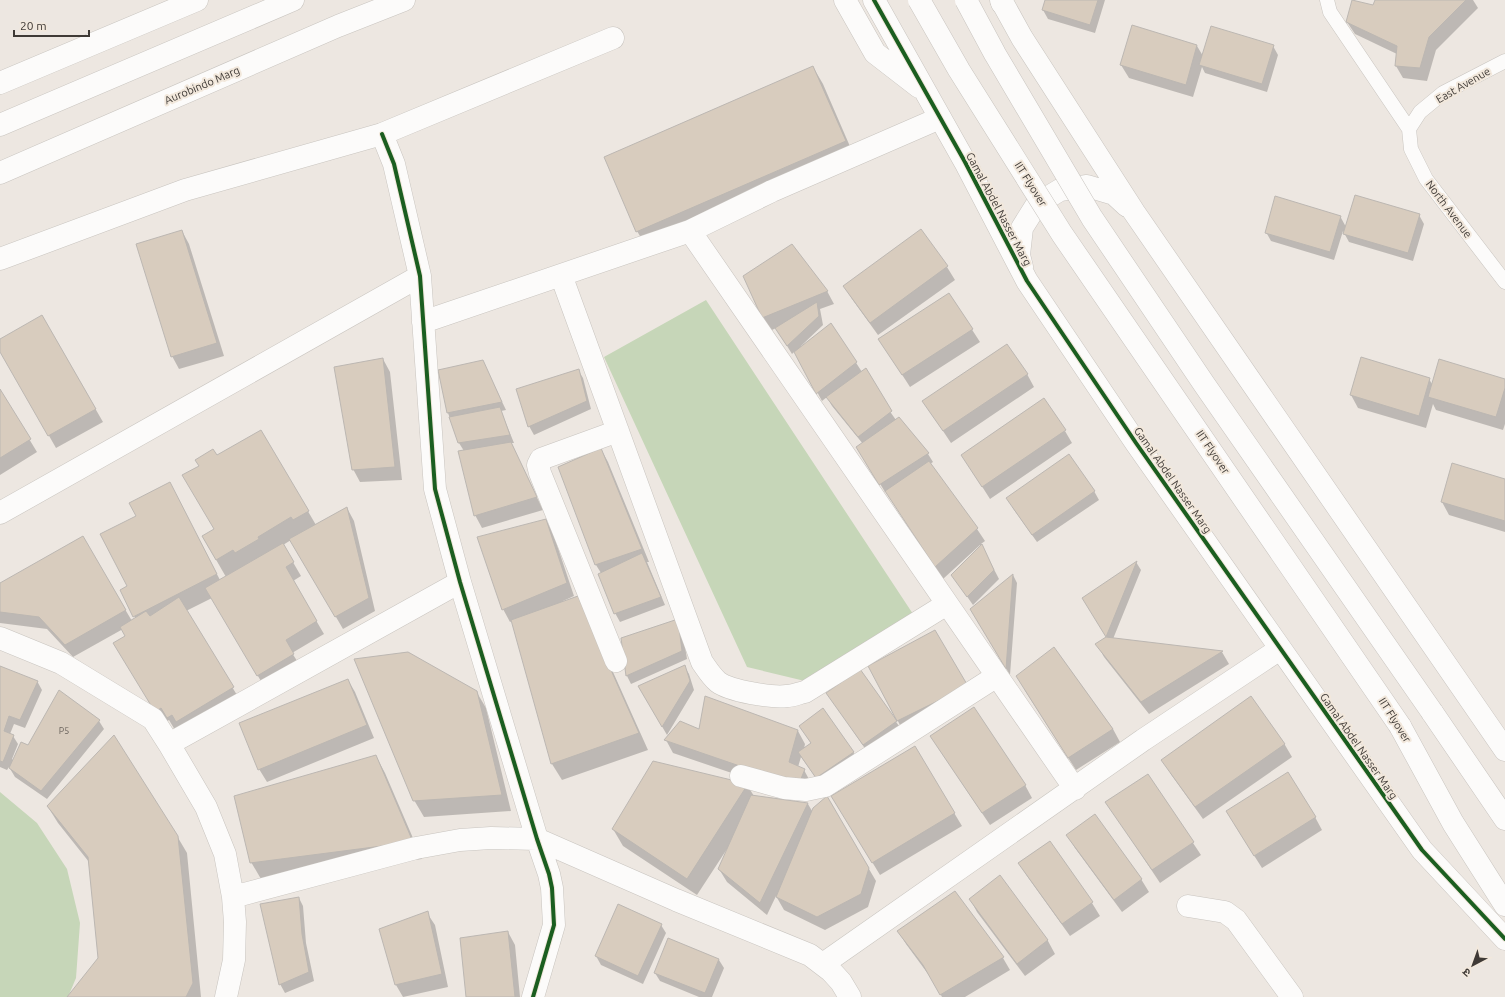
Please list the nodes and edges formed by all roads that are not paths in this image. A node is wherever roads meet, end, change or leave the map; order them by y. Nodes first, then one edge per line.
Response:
1 (197, 0) edge
2 (293, 0) edge
3 (404, 0) edge
4 (846, 0) edge
5 (874, 0) edge
6 (919, 0) edge
7 (966, 0) edge
8 (1327, 0) edge
9 (1001, 1) edge
10 (169, 6) edge
11 (613, 38) dead end
12 (1505, 61) edge
13 (0, 83) edge
14 (926, 93) junction
15 (940, 118) junction
16 (0, 125) edge
17 (1408, 129) junction
18 (382, 134) junction
19 (0, 173) edge
20 (1134, 212) junction
21 (690, 231) junction
22 (0, 259) edge
23 (561, 275) junction
24 (420, 276) junction
25 (1027, 281) junction
26 (1505, 282) edge
27 (423, 322) junction
28 (618, 431) junction
29 (0, 513) edge
30 (460, 582) junction
31 (947, 604) junction
32 (0, 638) edge
33 (1280, 649) junction
34 (616, 660) dead end
35 (997, 676) junction
36 (169, 744) junction
37 (1505, 750) edge
38 (741, 776) dead end
39 (1075, 789) junction
40 (1505, 819) edge
41 (537, 839) junction
42 (233, 897) junction
43 (1505, 905) edge
44 (1188, 906) dead end
45 (1505, 939) edge
46 (823, 964) junction
47 (226, 997) edge
48 (533, 997) edge
49 (850, 997) edge
50 (1292, 997) edge

1 - 10 main road
2 - 16 main road
3 - 19 main road, Aurobindo Marg
4 - 14 main road
5 - 14 main road, Gamal Abdel Nasser Marg
6 - 43 main road, IIT Flyover, bridge
7 - 40 main road, bridge
8 - 17 lane
9 - 20 main road
10 - 13 main road
11 - 18 main road
12 - 17 lane, East Avenue
14 - 15 main road, Gamal Abdel Nasser Marg
15 - 21 main road
15 - 25 main road, Gamal Abdel Nasser Marg
17 - 26 lane, North Avenue
18 - 22 main road
18 - 24 main road
20 - 25 main road
20 - 37 main road
21 - 23 main road
21 - 31 main road
23 - 27 main road
23 - 28 main road
24 - 27 main road
24 - 29 main road
25 - 33 main road, Gamal Abdel Nasser Marg
27 - 30 main road
28 - 31 main road
28 - 34 main road
30 - 36 main road
30 - 41 main road
31 - 35 main road
32 - 36 main road
33 - 39 main road
33 - 45 main road, Gamal Abdel Nasser Marg
35 - 38 main road
35 - 39 main road
36 - 42 main road
39 - 46 main road
41 - 42 main road
41 - 46 main road
41 - 48 main road
42 - 47 main road
44 - 50 main road
46 - 49 main road

